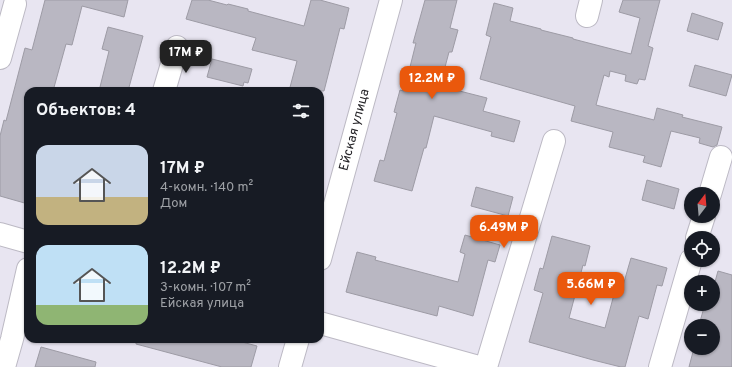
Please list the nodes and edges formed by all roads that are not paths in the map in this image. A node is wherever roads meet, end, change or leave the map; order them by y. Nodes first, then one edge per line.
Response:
1 (390, 0) edge
2 (15, 4) dead end
3 (177, 47) dead end
4 (0, 58) edge
5 (165, 87) edge
6 (554, 141) dead end
7 (721, 157) dead end
8 (712, 187) edge
9 (0, 234) edge
10 (24, 241) edge
11 (324, 244) edge
12 (689, 267) edge
13 (24, 286) edge
14 (324, 324) edge
15 (297, 343) edge
16 (4, 367) edge
17 (290, 367) edge
18 (479, 367) edge
19 (486, 367) edge
20 (660, 367) edge

1 - 11 street, Ейская улица
2 - 4 street
3 - 5 street
6 - 19 street
7 - 8 street
9 - 10 street
12 - 20 street
13 - 16 street
14 - 18 street
15 - 17 street

